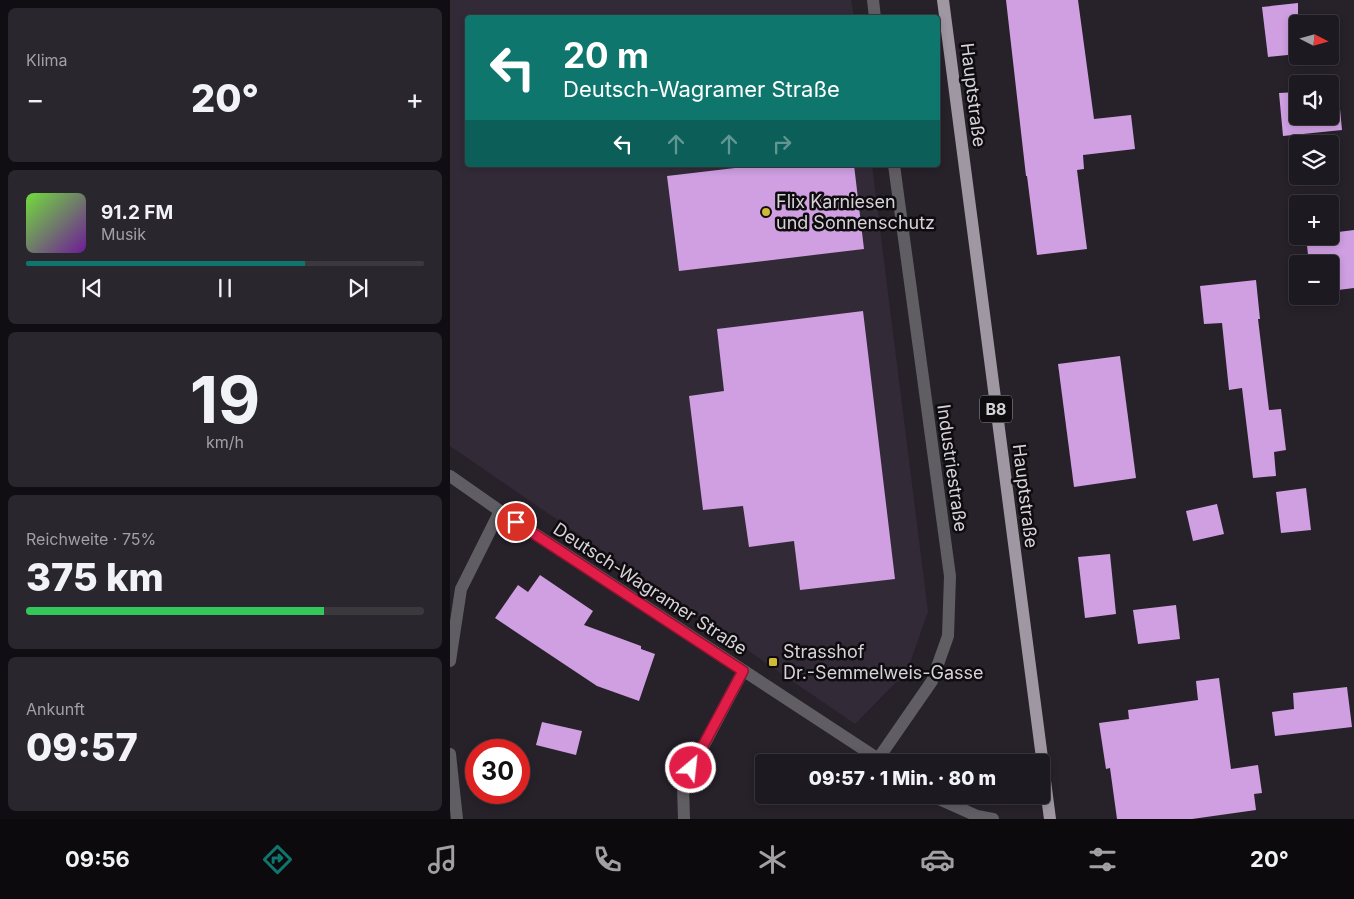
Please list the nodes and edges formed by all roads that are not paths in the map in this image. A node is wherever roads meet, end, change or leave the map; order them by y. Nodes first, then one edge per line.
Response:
1 (873, 0) edge
2 (943, 0) edge
3 (875, 15) edge
4 (894, 167) edge
5 (450, 476) edge
6 (500, 511) junction
7 (450, 661) edge
8 (743, 671) junction
9 (450, 754) edge
10 (869, 754) edge
11 (885, 754) edge
12 (950, 804) edge
13 (457, 819) edge
14 (684, 819) edge
15 (993, 819) edge
16 (1048, 819) edge

1 - 3 street
2 - 16 main road, Hauptstraße / B8
4 - 11 street, Industriestraße
5 - 6 street, Deutsch-Wagramer Straße
6 - 7 street
6 - 8 street, Deutsch-Wagramer Straße
8 - 10 street, Deutsch-Wagramer Straße
8 - 14 street
9 - 13 street
12 - 15 street

